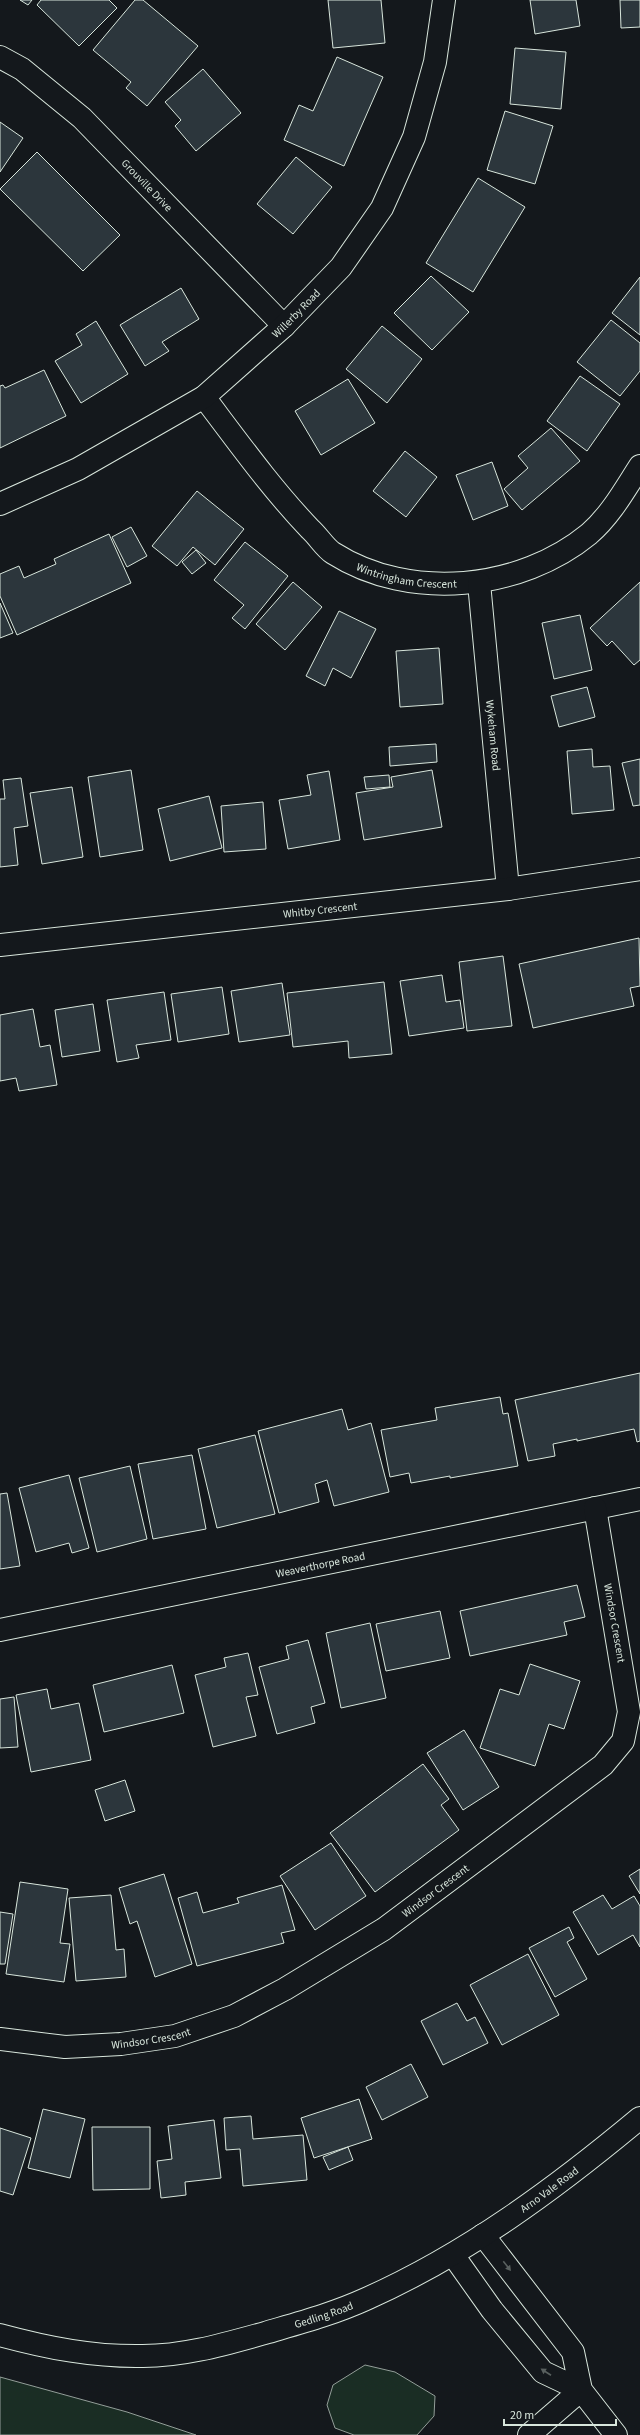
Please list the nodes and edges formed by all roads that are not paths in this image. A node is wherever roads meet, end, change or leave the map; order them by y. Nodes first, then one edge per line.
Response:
1 (444, 0) edge
2 (0, 57) edge
3 (284, 326) junction
4 (204, 397) junction
5 (640, 466) edge
6 (0, 504) edge
7 (479, 583) junction
8 (640, 869) edge
9 (508, 889) junction
10 (0, 945) edge
11 (640, 1499) edge
12 (595, 1508) junction
13 (0, 1630) edge
14 (0, 2039) edge
15 (640, 2118) edge
16 (483, 2235) junction
17 (453, 2255) junction
18 (0, 2335) edge
19 (581, 2390) junction
20 (529, 2435) edge
21 (616, 2435) edge

1 - 3 street, Willerby Road
2 - 3 street, Grouville Drive
3 - 4 street, Willerby Road
4 - 6 street, Willerby Road
4 - 7 street, Wintringham Crescent
5 - 7 street, Wintringham Crescent
7 - 9 street, Wykeham Road
8 - 9 street, Whitby Crescent
9 - 10 street, Whitby Crescent
11 - 12 street, Weaverthorpe Road
12 - 13 street, Weaverthorpe Road
12 - 14 street, Windsor Crescent
15 - 16 street, Arno Vale Road
16 - 17 street, Arno Vale Road
16 -> 19 street
17 - 18 street, Gedling Road
19 -> 17 street
19 - 20 street
19 - 21 street

